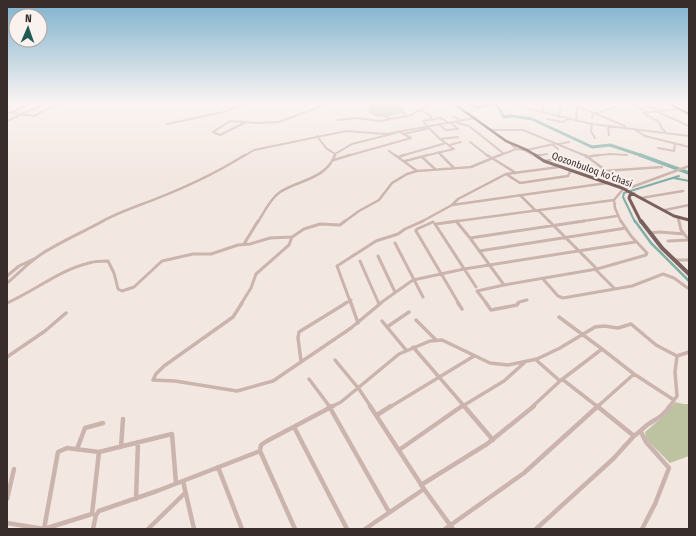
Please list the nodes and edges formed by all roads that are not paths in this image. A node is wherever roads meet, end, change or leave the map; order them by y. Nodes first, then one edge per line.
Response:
1 (219, 128) edge
2 (234, 128) edge
3 (418, 128) edge
4 (430, 128) joint
5 (443, 128) edge
6 (457, 128) edge
7 (471, 128) edge
8 (489, 128) edge
9 (591, 128) edge
10 (608, 128) edge
11 (632, 128) joint
12 (662, 128) edge
13 (492, 130) junction
14 (399, 132) junction
15 (404, 134) junction
16 (689, 135) edge
17 (317, 136) junction
18 (609, 136) dead end
19 (458, 137) dead end
20 (595, 138) dead end
21 (440, 139) junction
22 (461, 142) dead end
23 (470, 142) dead end
24 (508, 142) junction
25 (569, 142) dead end
26 (446, 144) junction
27 (555, 144) junction
28 (675, 144) junction
29 (449, 145) junction
30 (658, 148) dead end
31 (689, 148) edge
32 (516, 149) junction
33 (558, 149) dead end
34 (527, 150) junction
35 (390, 151) dead end
36 (438, 152) junction
37 (503, 153) junction
38 (335, 154) junction
39 (547, 154) dead end
40 (422, 156) junction
41 (535, 156) junction
42 (627, 156) dead end
43 (399, 157) junction
44 (586, 157) junction
45 (493, 159) junction
46 (557, 159) dead end
47 (334, 160) junction
48 (405, 161) junction
49 (544, 161) junction
50 (689, 166) edge
51 (559, 167) junction
52 (662, 167) dead end
53 (454, 168) junction
54 (435, 169) junction
55 (571, 170) junction
56 (416, 171) junction
57 (604, 171) junction
58 (516, 173) junction
59 (506, 174) junction
60 (628, 181) dead end
61 (616, 182) junction
62 (607, 183) junction
63 (624, 189) junction
64 (683, 191) dead end
65 (633, 193) junction
66 (520, 195) junction
67 (641, 198) junction
68 (608, 200) junction
69 (614, 200) junction
70 (614, 203) junction
71 (452, 205) junction
72 (689, 205) edge
73 (665, 210) junction
74 (538, 211) junction
75 (617, 216) junction
76 (678, 217) junction
77 (430, 218) junction
78 (689, 220) edge
79 (456, 221) junction
80 (434, 223) junction
81 (554, 225) junction
82 (626, 228) junction
83 (648, 233) junction
84 (684, 234) junction
85 (292, 238) junction
86 (470, 238) junction
87 (567, 238) junction
88 (689, 240) edge
89 (635, 242) junction
90 (668, 242) dead end
91 (395, 243) dead end
92 (244, 244) junction
93 (479, 251) junction
94 (580, 252) junction
95 (378, 256) dead end
96 (38, 257) junction
97 (674, 260) junction
98 (689, 260) edge
99 (360, 261) dead end
100 (490, 266) junction
101 (464, 269) junction
102 (596, 269) junction
103 (440, 274) junction
104 (689, 274) edge
105 (7, 276) edge
106 (543, 279) junction
107 (413, 280) junction
108 (7, 283) edge
109 (504, 285) junction
110 (476, 286) dead end
111 (614, 288) junction
112 (689, 289) edge
113 (395, 292) junction
114 (423, 297) dead end
115 (351, 300) junction
116 (527, 300) dead end
117 (7, 303) edge
118 (379, 304) junction
119 (462, 309) dead end
120 (409, 312) dead end
121 (66, 313) dead end
122 (559, 317) dead end
123 (416, 320) dead end
124 (382, 321) dead end
125 (358, 323) junction
126 (387, 327) junction
127 (582, 335) junction
128 (435, 339) junction
129 (413, 347) junction
130 (602, 349) junction
131 (406, 350) junction
132 (689, 352) edge
133 (474, 355) junction
134 (677, 356) junction
135 (7, 357) edge
136 (535, 359) junction
137 (335, 360) dead end
138 (302, 361) junction
139 (524, 363) junction
140 (634, 374) junction
141 (440, 377) junction
142 (309, 379) dead end
143 (561, 380) junction
144 (359, 389) junction
145 (674, 400) junction
146 (464, 405) junction
147 (597, 406) junction
148 (330, 408) junction
149 (377, 415) junction
150 (123, 419) dead end
151 (104, 423) dead end
152 (294, 427) junction
153 (641, 432) junction
154 (634, 436) junction
155 (493, 440) junction
156 (138, 442) junction
157 (121, 447) junction
158 (77, 449) junction
159 (399, 450) junction
160 (260, 451) junction
161 (99, 452) junction
162 (218, 467) junction
163 (14, 469) dead end
164 (183, 481) junction
165 (176, 483) junction
166 (423, 487) junction
167 (186, 493) junction
168 (136, 498) junction
169 (7, 499) edge
170 (99, 511) junction
171 (389, 512) junction
172 (92, 514) junction
173 (7, 523) edge
174 (452, 527) edge
175 (44, 529) edge
176 (93, 529) edge
177 (148, 529) edge
178 (194, 529) edge
179 (242, 529) edge
180 (295, 529) edge
181 (346, 529) edge
182 (365, 529) edge
183 (445, 529) edge
184 (536, 529) edge
185 (642, 529) edge

1 - 2 street
3 - 14 street
4 - 15 street
4 - 21 street
5 - 6 street
7 - 37 street
8 - 13 main road, Qozonbuloq koʻchasi
9 - 20 street
10 - 18 street
11 - 16 street
11 - 28 street
12 - 16 street
13 - 24 main road, Qozonbuloq koʻchasi
13 - 27 street
14 - 15 street
14 - 17 street
14 - 38 street
15 - 47 street
17 - 38 street
17 - 96 street
19 - 21 street
21 - 26 street
22 - 29 street
23 - 45 street
24 - 32 street
24 - 34 main road, Qozonbuloq koʻchasi
25 - 27 street
26 - 29 street
26 - 43 street
27 - 33 street
27 - 34 street
27 - 44 street
28 - 30 street
28 - 31 street
29 - 36 street
32 - 37 street
32 - 41 street
34 - 41 main road, Qozonbuloq koʻchasi
35 - 43 street
36 - 40 street
36 - 53 street
37 - 45 street
38 - 47 street
39 - 41 street
40 - 48 street
40 - 54 street
41 - 49 main road, Qozonbuloq koʻchasi
42 - 44 street
43 - 48 street
44 - 57 street
45 - 53 street
45 - 58 street
46 - 49 street
47 - 92 street
48 - 56 street
49 - 51 main road, Qozonbuloq koʻchasi
50 - 63 street
51 - 55 main road, Qozonbuloq koʻchasi
51 - 58 street
52 - 57 street
53 - 54 street
54 - 56 street
55 - 59 street
55 - 62 main road, Qozonbuloq koʻchasi
56 - 85 street
57 - 61 street
58 - 59 street
59 - 71 street
60 - 61 street
61 - 63 street
62 - 63 main road, Qozonbuloq koʻchasi
62 - 66 street
63 - 65 main road, Qozonbuloq koʻchasi
63 - 69 street
64 - 67 street
65 - 67 main road, Qozonbuloq koʻchasi
65 - 83 main road
66 - 71 street
66 - 74 street
67 - 73 main road, Qozonbuloq koʻchasi
68 - 69 street
68 - 70 street
68 - 74 street
69 - 70 street
70 - 75 street
71 - 77 street
72 - 73 street
73 - 76 main road, Qozonbuloq koʻchasi
74 - 79 street
74 - 81 street
75 - 81 street
75 - 82 street
76 - 78 main road, Qozonbuloq koʻchasi
76 - 84 street
77 - 80 street
77 - 115 street
79 - 80 street
79 - 86 street
80 - 101 street
80 - 103 street
81 - 86 street
81 - 87 street
82 - 87 street
82 - 89 street
83 - 84 street
83 - 97 main road
84 - 88 street
85 - 92 street
85 - 138 street
86 - 93 street
87 - 93 street
87 - 94 street
88 - 90 street
89 - 94 street
89 - 102 street
91 - 107 street
92 - 117 street
93 - 100 street
94 - 100 street
94 - 102 street
95 - 113 street
96 - 105 street
96 - 108 street
97 - 98 street
97 - 104 main road
99 - 118 street
100 - 101 street
100 - 109 street
101 - 103 street
101 - 110 street
102 - 106 street
102 - 111 street
103 - 107 street
103 - 119 street
106 - 109 street
106 - 111 street
107 - 113 street
107 - 114 street
109 - 116 street
111 - 112 street
113 - 118 street
115 - 125 street
115 - 138 street
118 - 125 street
120 - 126 street
121 - 135 street
122 - 127 street
123 - 128 street
124 - 126 street
125 - 138 street
126 - 131 street
127 - 130 street
127 - 134 street
127 - 136 street
128 - 129 street
128 - 133 street
129 - 131 street
129 - 141 street
130 - 140 street
130 - 143 street
131 - 144 street
132 - 134 street
133 - 139 street
133 - 141 street
134 - 145 street
136 - 139 street
136 - 143 street
137 - 144 street
139 - 146 street
140 - 145 street
140 - 147 street
141 - 146 street
141 - 149 street
142 - 148 street
143 - 147 street
143 - 155 street
144 - 148 street
144 - 149 street
145 - 153 street
146 - 155 street
146 - 159 street
147 - 154 street
147 - 174 street
148 - 152 street
148 - 171 street
149 - 159 street
150 - 157 street
151 - 158 street
152 - 160 street
152 - 181 street
153 - 154 street
153 - 185 street
154 - 184 street
155 - 166 street
156 - 157 street
156 - 165 street
156 - 168 street
157 - 161 street
158 - 161 street
158 - 172 street
159 - 166 street
160 - 162 street
160 - 180 street
161 - 172 street
162 - 164 street
162 - 179 street
163 - 169 street
164 - 165 street
164 - 167 street
165 - 168 street
166 - 171 street
166 - 174 street
167 - 177 street
167 - 178 street
168 - 170 street
170 - 172 street
170 - 176 street
171 - 182 street
173 - 175 street
174 - 183 street

